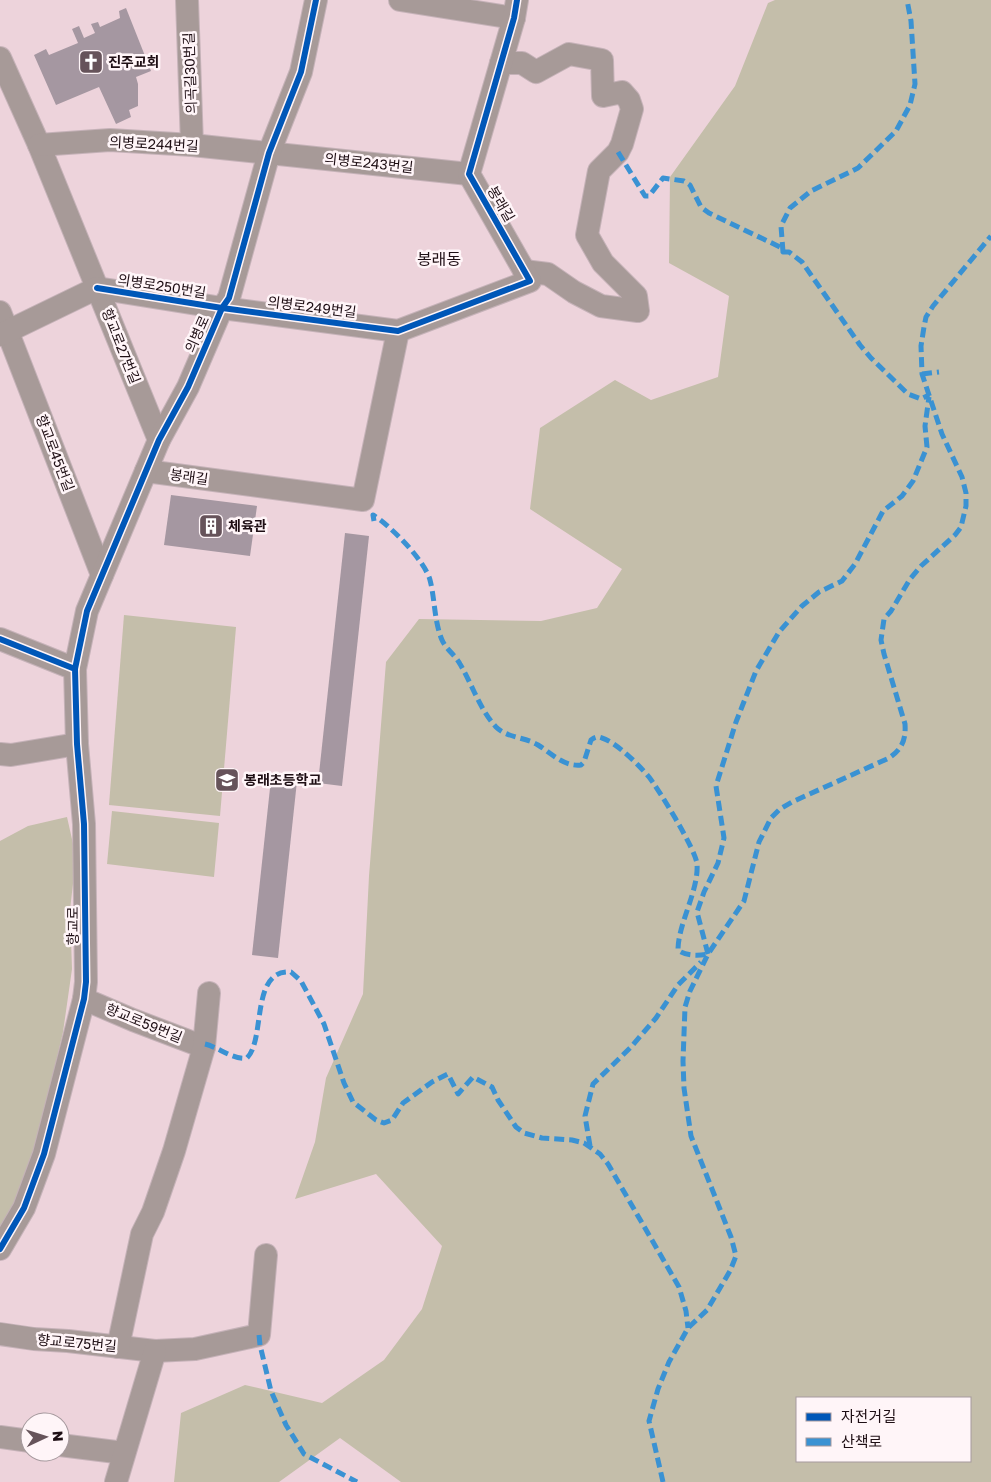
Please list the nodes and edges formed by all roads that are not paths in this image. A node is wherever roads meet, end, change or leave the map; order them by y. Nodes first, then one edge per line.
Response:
1 (187, 0) edge
2 (316, 0) edge
3 (400, 0) edge
4 (515, 9) edge
5 (0, 60) edge
6 (501, 63) junction
7 (39, 145) junction
8 (192, 145) junction
9 (269, 153) junction
10 (469, 174) junction
11 (524, 271) junction
12 (97, 288) junction
13 (222, 308) junction
14 (3, 326) edge
15 (398, 331) junction
16 (159, 440) junction
17 (146, 471) junction
18 (102, 575) junction
19 (0, 639) edge
20 (75, 669) junction
21 (77, 744) junction
22 (6, 755) edge
23 (210, 993) dead end
24 (84, 999) junction
25 (204, 1047) junction
26 (0, 1249) edge
27 (266, 1255) dead end
28 (0, 1334) edge
29 (118, 1347) junction
30 (155, 1351) junction
31 (0, 1437) edge
32 (20, 1440) edge
33 (70, 1445) edge
34 (124, 1453) junction
35 (116, 1482) edge

1 - 8 street, 의곡길30번길
2 - 9 street, 의병로
3 - 4 street
4 - 6 street
5 - 7 street, 의병로250번길
6 - 10 street
6 - 11 street
7 - 8 street, 의병로244번길
7 - 12 street, 의병로250번길
8 - 9 street, 의병로244번길
9 - 10 street, 의병로243번길
9 - 13 street, 의병로
10 - 11 street, 봉래길
11 - 15 street
12 - 13 street, 의병로250번길
12 - 14 street
12 - 16 street, 향교로27번길
13 - 15 street, 의병로249번길
13 - 16 street, 의병로
14 - 18 street, 향교로45번길
15 - 17 street, 봉래길
16 - 17 street, 의병로
17 - 18 street, 의병로
18 - 20 street, 의병로
19 - 20 street
20 - 21 street, 향교로
21 - 22 street
21 - 24 street, 향교로
23 - 25 street
24 - 25 street, 향교로59번길
24 - 26 street, 향교로
25 - 29 street
27 - 30 street, 향교로75번길
28 - 29 street, 향교로75번길
29 - 30 street, 향교로75번길
30 - 34 street
31 - 32 street
33 - 34 street
34 - 35 street

